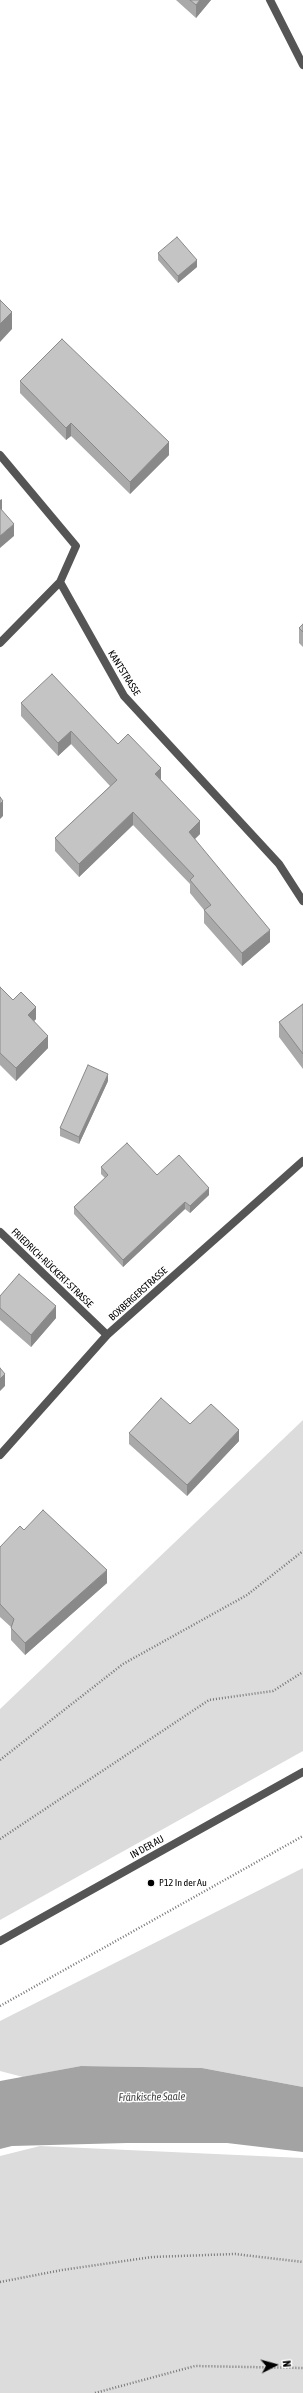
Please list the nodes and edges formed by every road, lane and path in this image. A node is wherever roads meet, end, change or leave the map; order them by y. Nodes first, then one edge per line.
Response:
1 (270, 0) edge
2 (303, 65) edge
3 (0, 456) edge
4 (60, 582) junction
5 (0, 643) edge
6 (303, 902) edge
7 (303, 1161) edge
8 (0, 1232) edge
9 (108, 1335) junction
10 (0, 1455) edge
11 (303, 1552) edge
12 (303, 1672) edge
13 (0, 1760) edge
14 (303, 1772) edge
15 (303, 1836) edge
16 (0, 1839) edge
17 (0, 1941) edge
18 (0, 2006) edge
19 (303, 2262) edge
20 (0, 2282) edge
21 (303, 2368) edge
22 (95, 2393) edge

1 - 2 street
3 - 4 street
4 - 5 street
4 - 6 street, KANTSTRASSE
7 - 9 street, BOXBERGERSTRASSE
8 - 9 street, FRIEDRICH-RÜCKERT-STRASSE
9 - 10 street, BOXBERGERSTRASSE
11 - 13 path
12 - 16 path
14 - 17 street, IN DER AU
15 - 18 path
19 - 20 path
21 - 22 path

